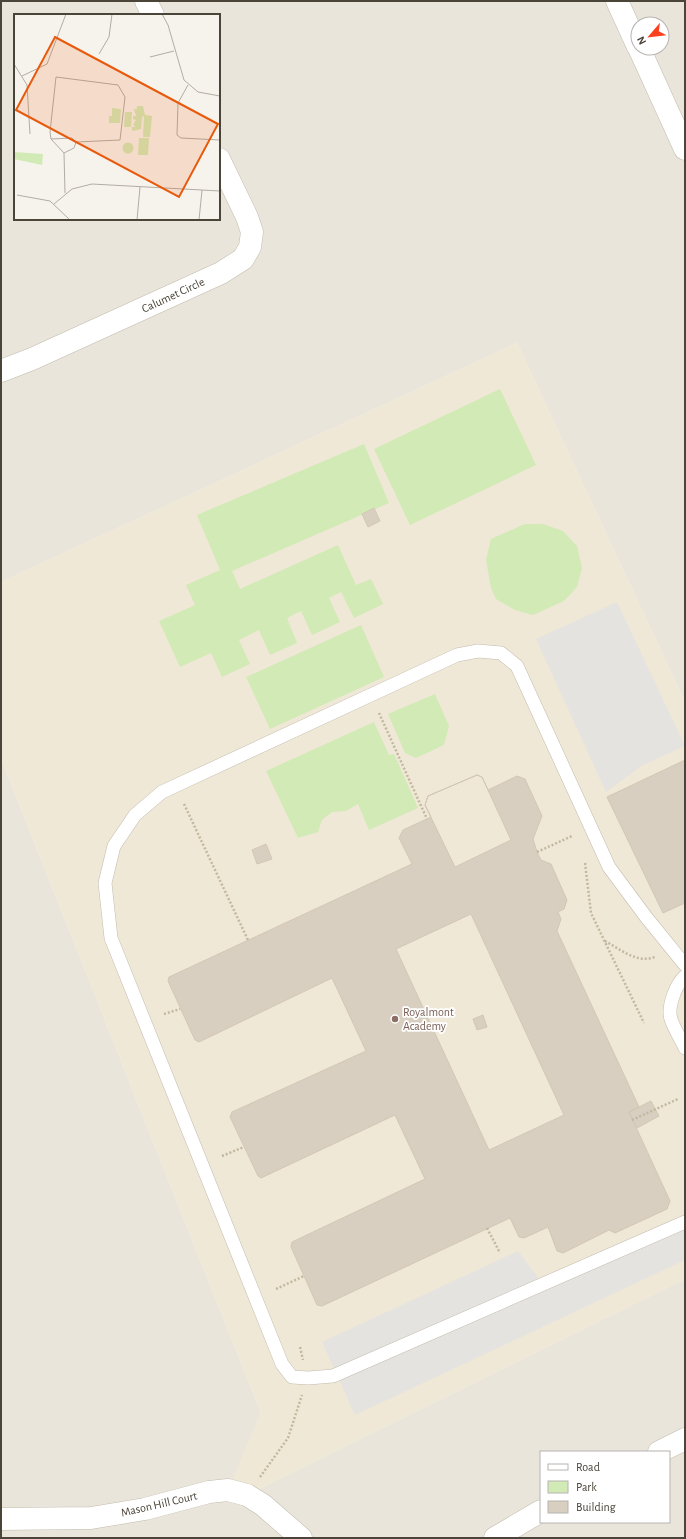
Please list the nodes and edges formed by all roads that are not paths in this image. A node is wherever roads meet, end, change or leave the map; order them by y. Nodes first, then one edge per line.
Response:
1 (146, 1) edge
2 (617, 1) edge
3 (152, 14) edge
4 (630, 29) edge
5 (642, 56) edge
6 (685, 149) edge
7 (220, 161) edge
8 (1, 371) edge
9 (685, 965) edge
10 (685, 976) edge
11 (685, 1048) edge
12 (685, 1222) edge
13 (685, 1439) edge
14 (661, 1451) edge
15 (540, 1512) edge
16 (1, 1519) edge
17 (300, 1538) edge
18 (495, 1538) edge

1 - 3 street
2 - 4 street
5 - 6 street
7 - 8 street, Calumet Circle
9 - 12 lane
10 - 11 lane
13 - 14 street
15 - 18 street
16 - 17 street, Mason Hill Court

